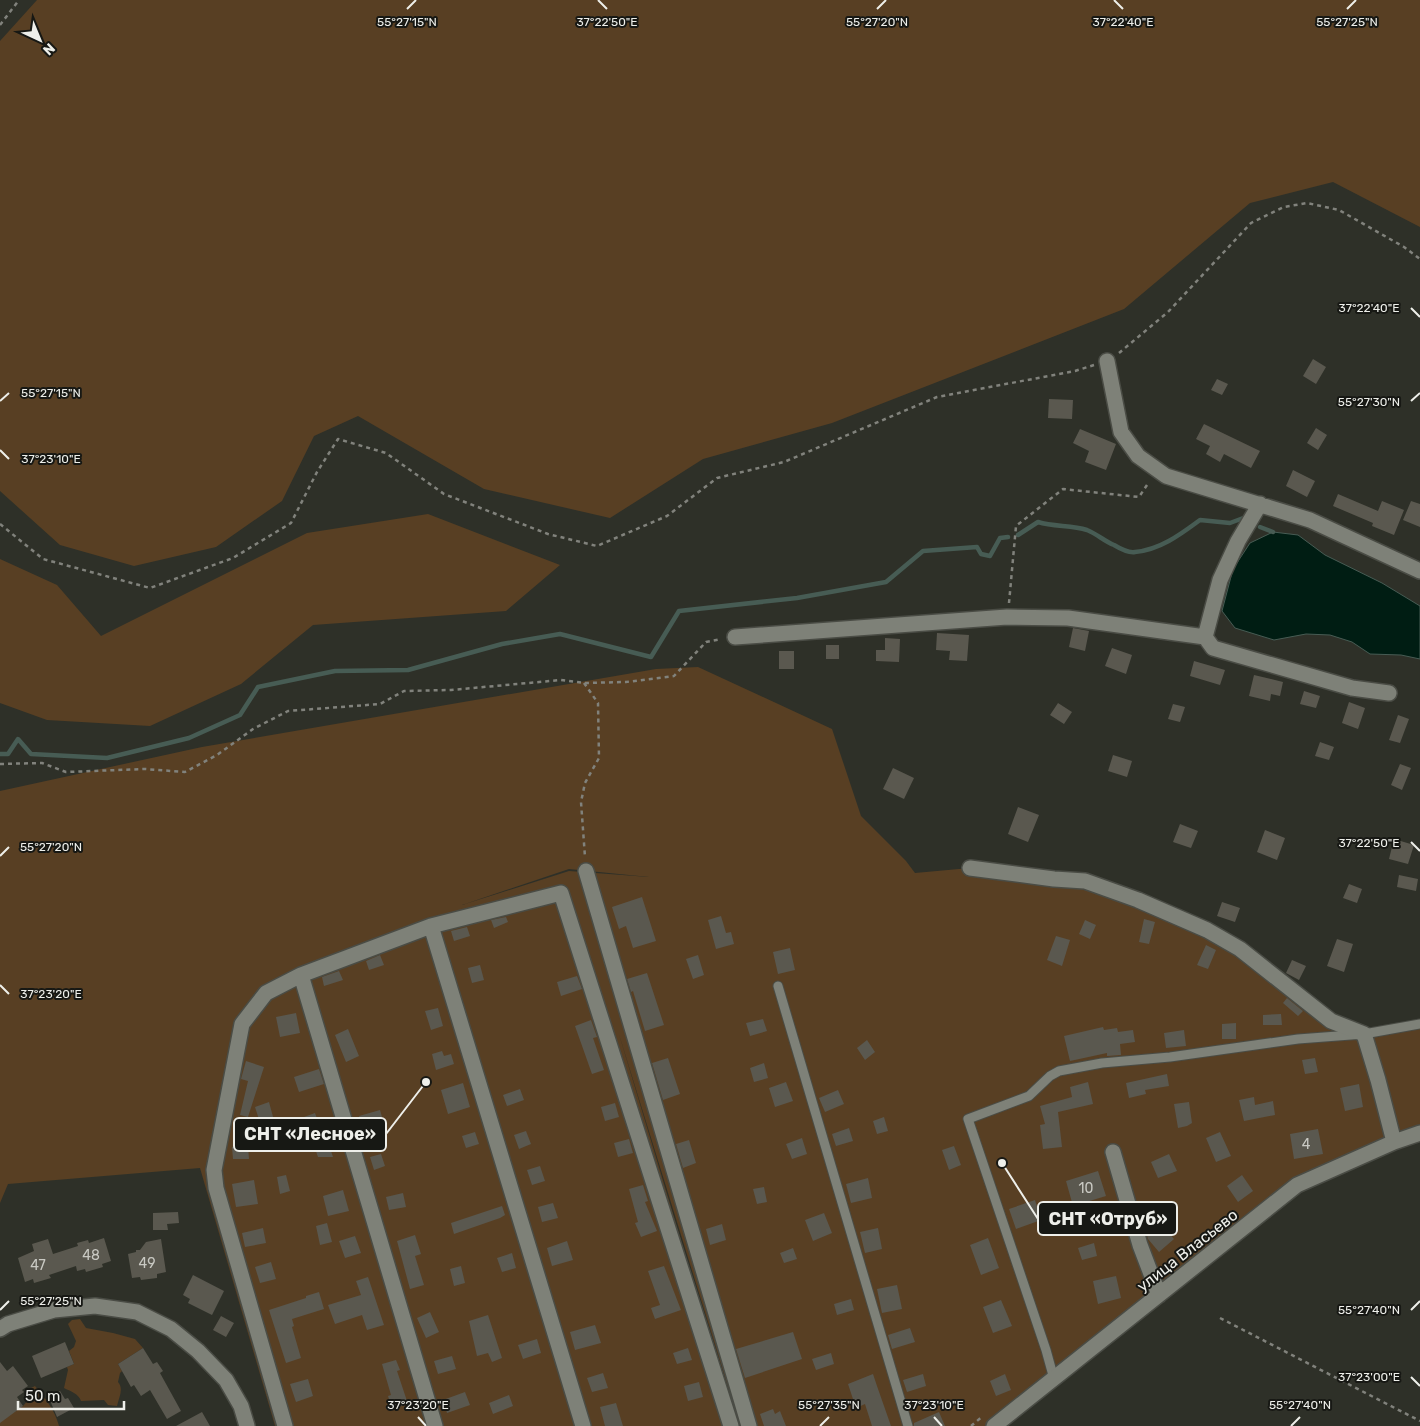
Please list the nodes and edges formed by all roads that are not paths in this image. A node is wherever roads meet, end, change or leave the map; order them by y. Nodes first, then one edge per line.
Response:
1 (1108, 361) road end
2 (1260, 504) junction
3 (1420, 571) edge
4 (735, 637) road end
5 (1204, 637) junction
6 (1389, 693) dead end
7 (970, 868) dead end
8 (586, 870) road end
9 (431, 926) junction
10 (301, 974) junction
11 (778, 986) dead end
12 (1420, 1024) edge
13 (1364, 1034) junction
14 (1420, 1133) edge
15 (1394, 1142) junction
16 (1113, 1152) dead end
17 (1159, 1295) junction
18 (0, 1329) edge
19 (1054, 1379) junction
20 (247, 1426) edge
21 (285, 1426) edge
22 (435, 1426) edge
23 (583, 1426) edge
24 (731, 1426) edge
25 (749, 1426) edge
26 (908, 1426) edge
27 (994, 1426) edge

1 - 2 street
2 - 3 street
2 - 5 street
4 - 5 street
5 - 6 street
7 - 13 street
8 - 25 street
9 - 10 street
9 - 23 street
9 - 24 street
10 - 21 street
10 - 22 street
11 - 26 lane
12 - 13 lane
13 - 15 street
13 - 19 lane
14 - 15 street, улица Власьево
15 - 17 street, улица Власьево
16 - 17 street
17 - 19 street, улица Власьево
18 - 20 street
19 - 27 street, улица Власьево

